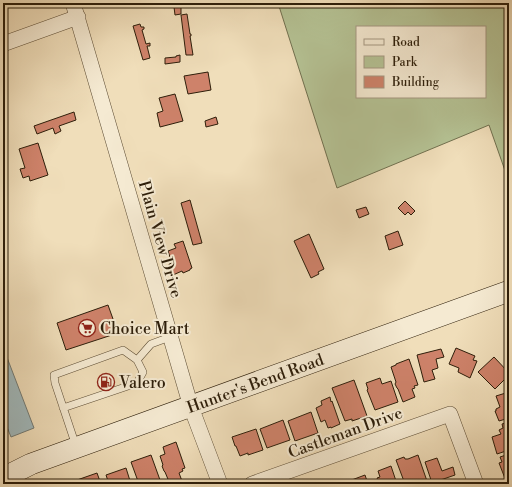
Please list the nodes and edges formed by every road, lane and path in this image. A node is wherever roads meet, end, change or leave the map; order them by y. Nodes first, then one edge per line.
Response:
1 (76, 10) edge
2 (3, 44) edge
3 (509, 291) edge
4 (170, 337) junction
5 (137, 360) junction
6 (191, 406) junction
7 (64, 408) junction
8 (77, 448) junction
9 (3, 478) edge
10 (220, 484) edge
11 (252, 484) edge
12 (476, 484) edge

1 - 2 street
1 - 4 street, Plain View Drive
3 - 6 street, Hunter's Bend Road
4 - 5 lane
4 - 6 street, Plain View Drive
5 - 7 lane
5 - 7 lane
6 - 8 street, Hunter's Bend Road
6 - 10 street, Plain View Drive
7 - 8 lane
8 - 9 street, Hunter's Bend Road
11 - 12 street, Castleman Drive

